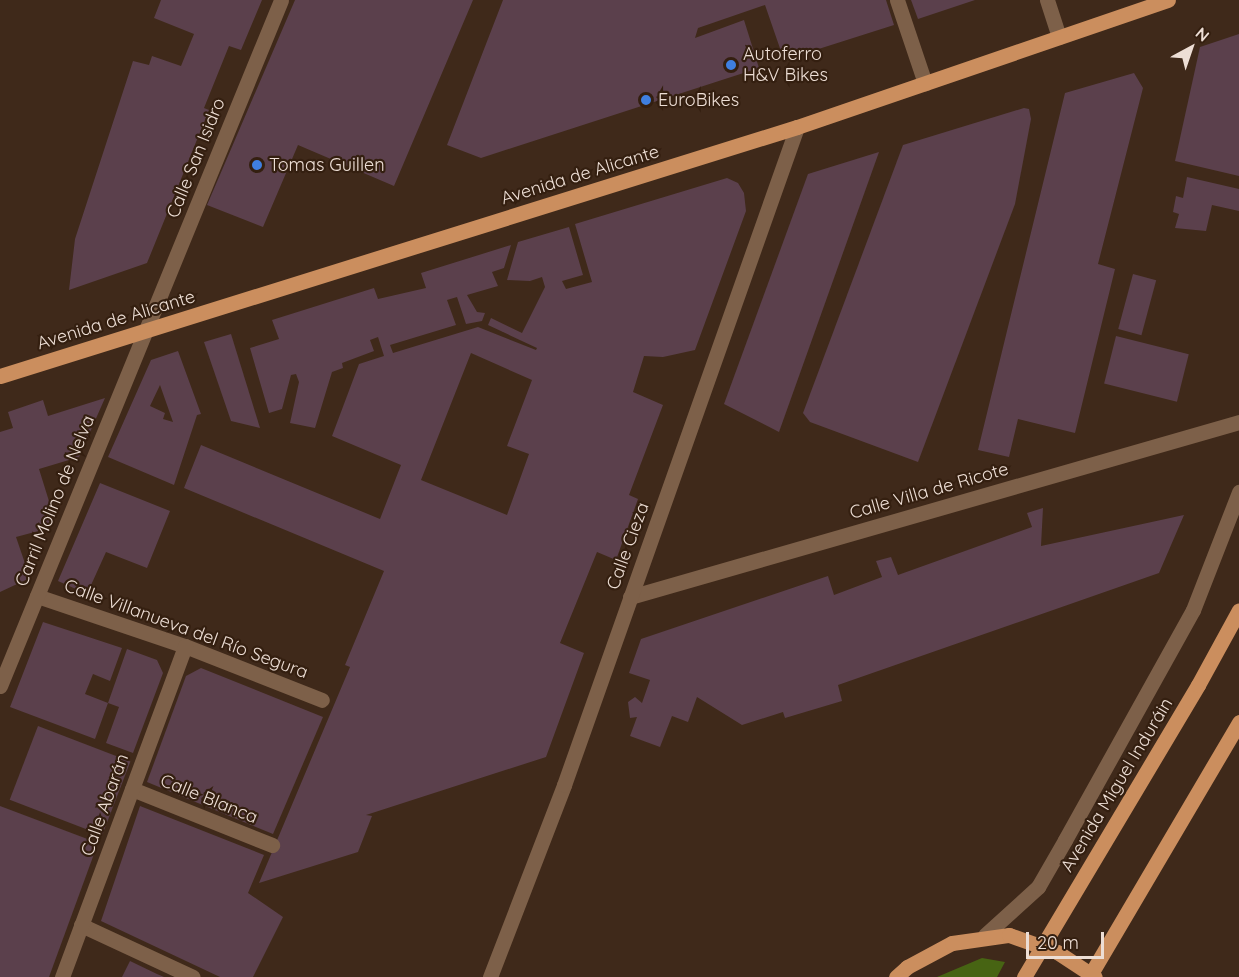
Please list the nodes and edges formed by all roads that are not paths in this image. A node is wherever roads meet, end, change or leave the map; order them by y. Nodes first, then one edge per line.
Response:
1 (281, 0) edge
2 (897, 0) edge
3 (1047, 0) edge
4 (1168, 0) edge
5 (1059, 38) junction
6 (925, 84) junction
7 (798, 127) junction
8 (146, 330) junction
9 (0, 376) edge
10 (1239, 422) edge
11 (1239, 492) edge
12 (37, 596) junction
13 (630, 597) junction
14 (1239, 610) edge
15 (185, 646) junction
16 (0, 686) edge
17 (322, 700) dead end
18 (1239, 722) edge
19 (132, 789) junction
20 (272, 845) dead end
21 (81, 925) junction
22 (986, 935) junction
23 (1043, 946) junction
24 (1092, 976) edge
25 (62, 977) edge
26 (193, 977) edge
27 (490, 977) edge
28 (896, 977) edge
29 (1024, 977) edge

1 - 8 street, Calle San Isidro
2 - 6 street
3 - 5 street
4 - 5 main road, Avenida de Alicante
5 - 6 main road, Avenida de Alicante
6 - 7 main road, Avenida de Alicante
7 - 8 main road, Avenida de Alicante
7 - 13 street, Calle Cieza
8 - 9 main road, Avenida de Alicante
8 - 12 street, Carril Molino de Nelva
10 - 13 street, Calle Villa de Ricote
11 - 22 street
12 - 15 street, Calle Villanueva del Río Segura
12 - 16 street, Carril Molino de Nelva
13 - 27 street, Calle Cieza
14 - 23 main road, Avenida Miguel Induráin
15 - 17 street, Calle Villanueva del Río Segura
15 - 19 street, Calle Abarán
18 - 24 main road
19 - 20 street, Calle Blanca
19 - 21 street, Calle Abarán
21 - 25 street, Calle Abarán
21 - 26 street
22 - 23 main road
22 - 28 main road
23 - 24 main road
23 - 29 main road, Avenida Miguel Induráin

